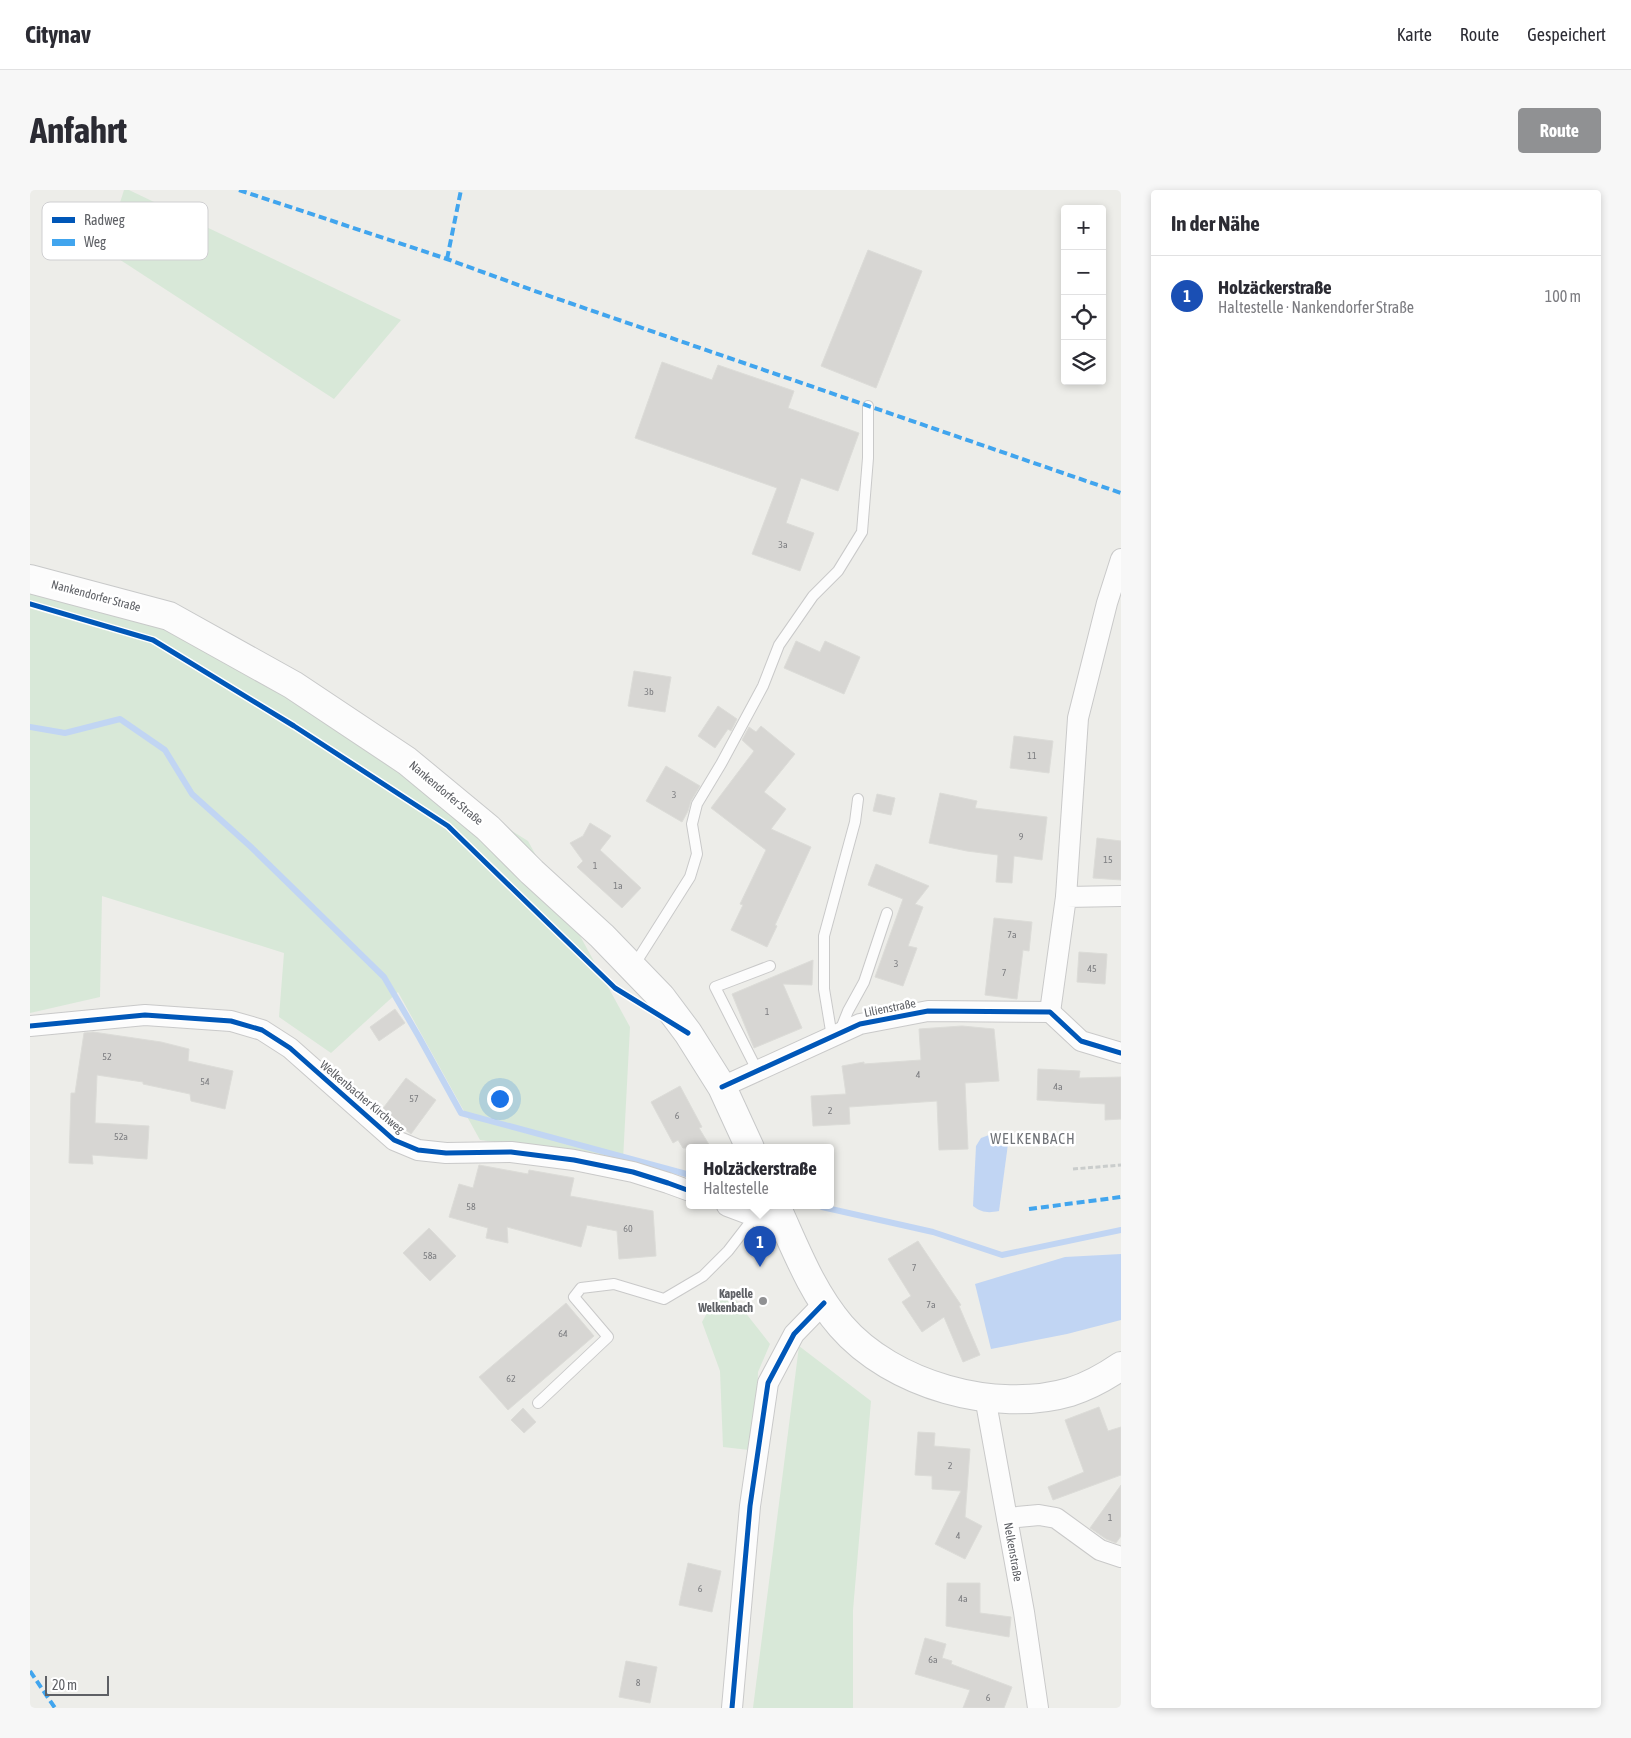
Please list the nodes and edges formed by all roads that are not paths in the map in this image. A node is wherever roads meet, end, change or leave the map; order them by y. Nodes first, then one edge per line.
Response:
1 (868, 406) dead end
2 (1121, 559) edge
3 (30, 579) edge
4 (858, 799) dead end
5 (1121, 896) edge
6 (1066, 897) junction
7 (886, 913) dead end
8 (770, 966) dead end
9 (633, 968) junction
10 (1050, 1012) junction
11 (30, 1026) edge
12 (835, 1036) junction
13 (1121, 1053) edge
14 (757, 1070) junction
15 (722, 1086) junction
16 (748, 1144) edge
17 (686, 1189) edge
18 (739, 1209) edge
19 (772, 1217) edge
20 (824, 1303) junction
21 (1121, 1366) edge
22 (985, 1397) junction
23 (538, 1403) dead end
24 (1007, 1518) junction
25 (1121, 1557) edge
26 (732, 1708) edge
27 (1038, 1708) edge

1 - 9 lane
2 - 6 street
3 - 9 main road, Nankendorfer Straße
4 - 12 lane
5 - 6 street
6 - 10 street
7 - 12 lane
8 - 14 lane
9 - 15 main road, Nankendorfer Straße
10 - 12 street, Lilienstraße
10 - 13 street
11 - 17 street, Welkenbacher Kirchweg
12 - 14 street, Lilienstraße
14 - 15 street, Lilienstraße
15 - 16 main road, Nankendorfer Straße
18 - 19 street
19 - 20 main road
19 - 23 lane
20 - 22 main road
20 - 26 street
21 - 22 main road
22 - 24 street, Nelkenstraße
24 - 25 street
24 - 27 street, Nelkenstraße

